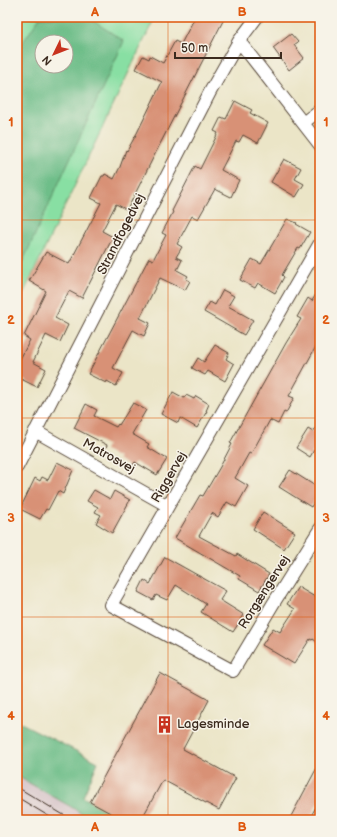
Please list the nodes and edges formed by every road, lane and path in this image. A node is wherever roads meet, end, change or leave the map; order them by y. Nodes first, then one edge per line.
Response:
1 (257, 17) edge
2 (239, 41) junction
3 (320, 110) edge
4 (303, 123) junction
5 (320, 145) edge
6 (320, 243) edge
7 (35, 431) junction
8 (17, 467) edge
9 (168, 506) junction
10 (320, 529) edge
11 (233, 671) joint

1 - 2 street, Strandfogedvej
2 - 4 street
2 - 7 street, Strandfogedvej
3 - 4 street
4 - 5 street
6 - 9 street, Riggervej
7 - 8 street, Strandfogedvej
7 - 9 street, Matrosvej
9 - 11 street, Riggervej
10 - 11 street, Rorgængervej

